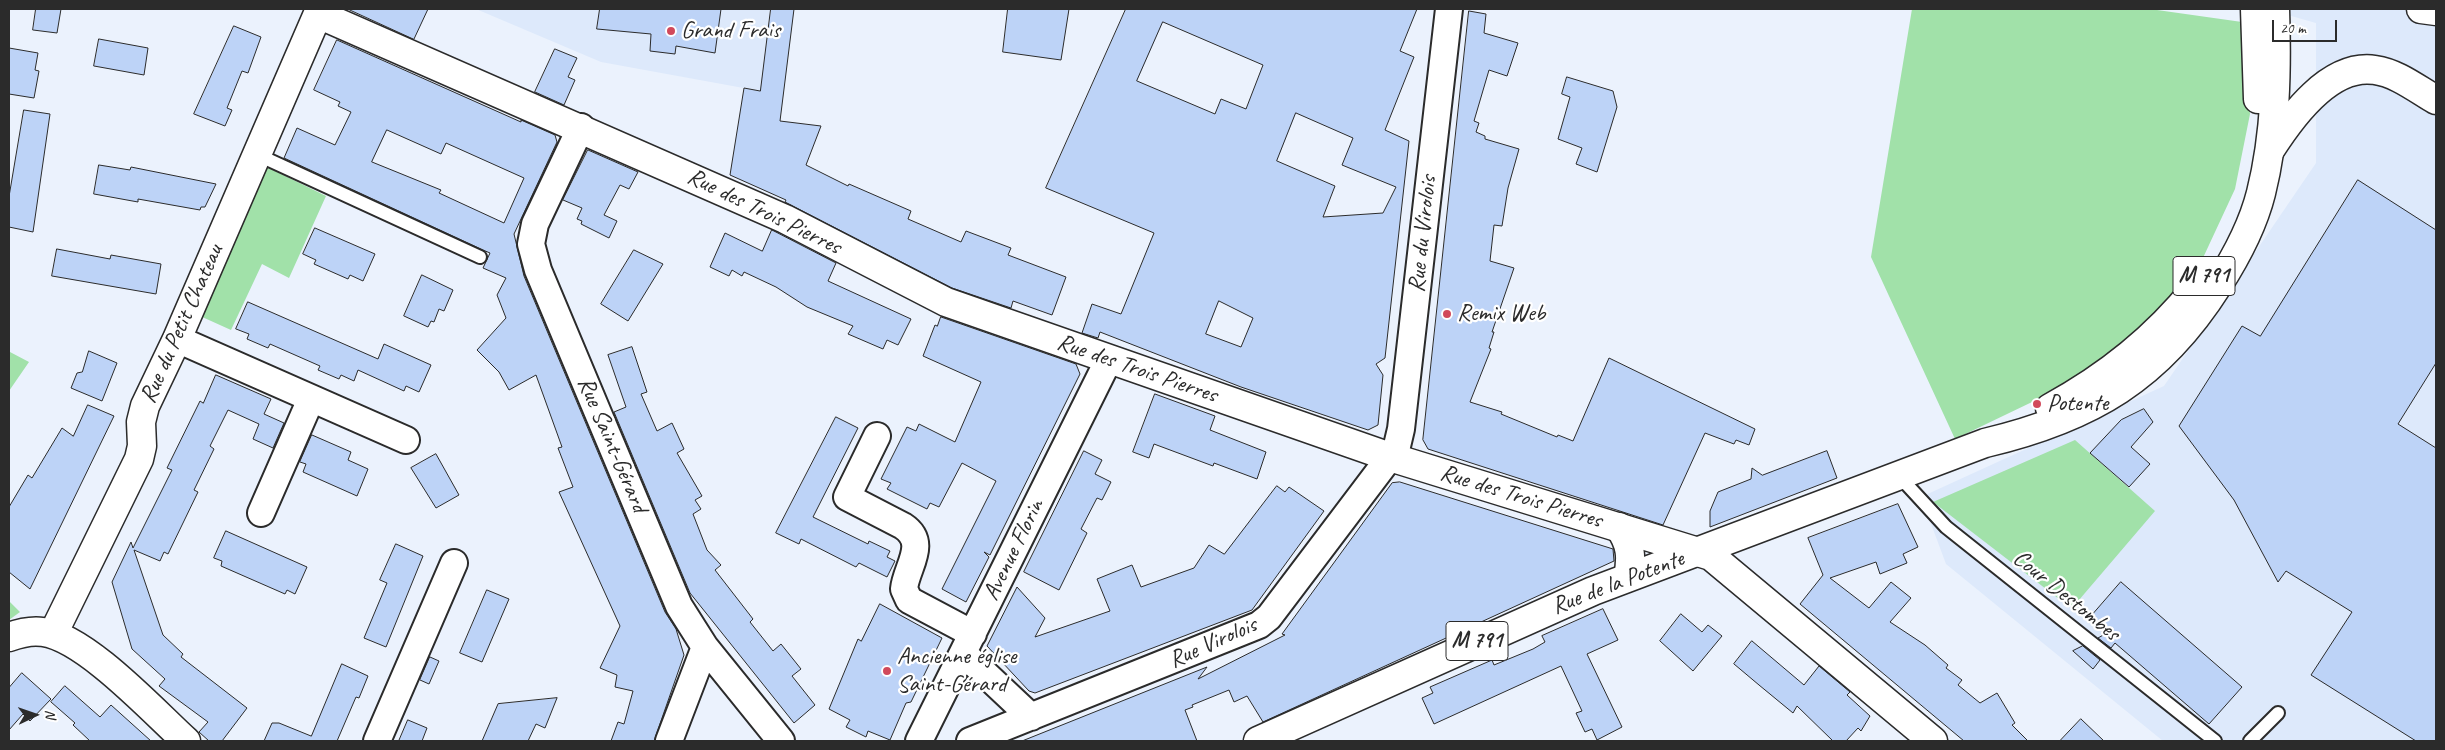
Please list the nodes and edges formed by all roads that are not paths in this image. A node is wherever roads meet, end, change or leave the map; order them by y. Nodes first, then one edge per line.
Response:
1 (1449, 9) edge
2 (2255, 9) edge
3 (2275, 9) edge
4 (2421, 9) edge
5 (319, 11) edge
6 (2436, 11) edge
7 (2436, 100) edge
8 (581, 127) junction
9 (2270, 150) junction
10 (256, 154) junction
11 (480, 257) dead end
12 (177, 339) junction
13 (1109, 359) junction
14 (311, 399) junction
15 (877, 436) dead end
16 (406, 440) dead end
17 (1985, 443) junction
18 (1390, 457) junction
19 (1899, 476) junction
20 (261, 513) dead end
21 (1618, 527) junction
22 (1700, 551) junction
23 (454, 563) dead end
24 (1628, 577) junction
25 (53, 634) junction
26 (9, 637) edge
27 (968, 644) junction
28 (705, 646) junction
29 (2278, 713) dead end
30 (1031, 717) junction
31 (186, 741) edge
32 (377, 741) edge
33 (669, 741) edge
34 (781, 741) edge
35 (919, 741) edge
36 (970, 741) edge
37 (1258, 741) edge
38 (1934, 741) edge
39 (2215, 741) edge
40 (2250, 741) edge

1 - 18 street, Rue du Virolois
2 - 17 street, Rue de la Potente / M 791
3 - 9 street, Rue de la Potente / M 791
4 - 6 street
5 - 8 street, Rue des Trois Pierres
5 - 10 street, Rue du Petit Chateau
7 - 9 street, Rue de la Potente
8 - 13 street, Rue des Trois Pierres
8 - 28 street, Rue Saint-Gérard
9 - 17 street, Rue de la Potente / M 791
10 - 11 lane
10 - 12 street, Rue du Petit Chateau
12 - 14 street
12 - 25 street, Rue du Petit Chateau
13 - 18 street, Rue des Trois Pierres
13 - 27 street, Avenue Florin
14 - 16 street
14 - 20 street
15 - 27 street
17 - 19 street, Rue de la Potente / M 791
18 - 21 street, Rue des Trois Pierres
18 - 30 street, Rue Virolois
19 - 22 street, Rue de la Potente / M 791
19 - 39 lane, Cour Destombes
21 - 22 street, Rue des Trois Pierres
21 - 24 street
22 - 24 street, Rue de la Potente / M 791
22 - 38 street, Rue des Trois Pierres
23 - 32 street
24 - 37 street, Rue de la Potente / M 791
25 - 26 street
25 - 31 street
27 - 30 street
27 - 35 street, Avenue Florin
28 - 33 street
28 - 34 street, Rue Saint-Gérard
29 - 40 lane
30 - 36 street, Rue Virolois

